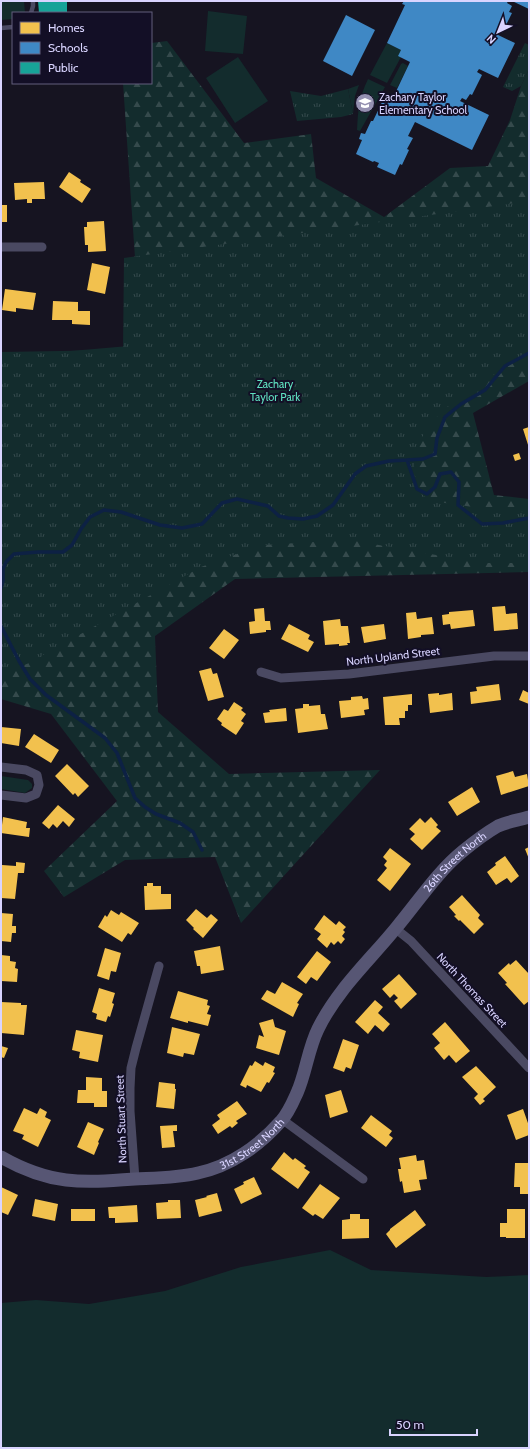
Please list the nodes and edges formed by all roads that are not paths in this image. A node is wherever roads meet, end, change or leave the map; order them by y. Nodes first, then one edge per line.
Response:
1 (33, 1) edge
2 (31, 12) edge
3 (12, 27) edge
4 (1, 28) edge
5 (1, 247) edge
6 (42, 247) dead end
7 (529, 656) edge
8 (261, 672) dead end
9 (1, 767) edge
10 (1, 795) edge
11 (529, 817) edge
12 (396, 929) junction
13 (159, 966) dead end
14 (529, 1068) edge
15 (283, 1120) junction
16 (1, 1158) edge
17 (135, 1179) junction
18 (363, 1180) dead end

1 - 2 lane
3 - 4 lane
5 - 6 street
7 - 8 street, North Upland Street
9 - 10 street
11 - 12 street, 26th Street North
12 - 14 street, North Thomas Street
12 - 15 street, 31st Street North
13 - 17 street, North Stuart Street
15 - 17 street, 31st Street North
15 - 18 street
16 - 17 street, 31st Street North

